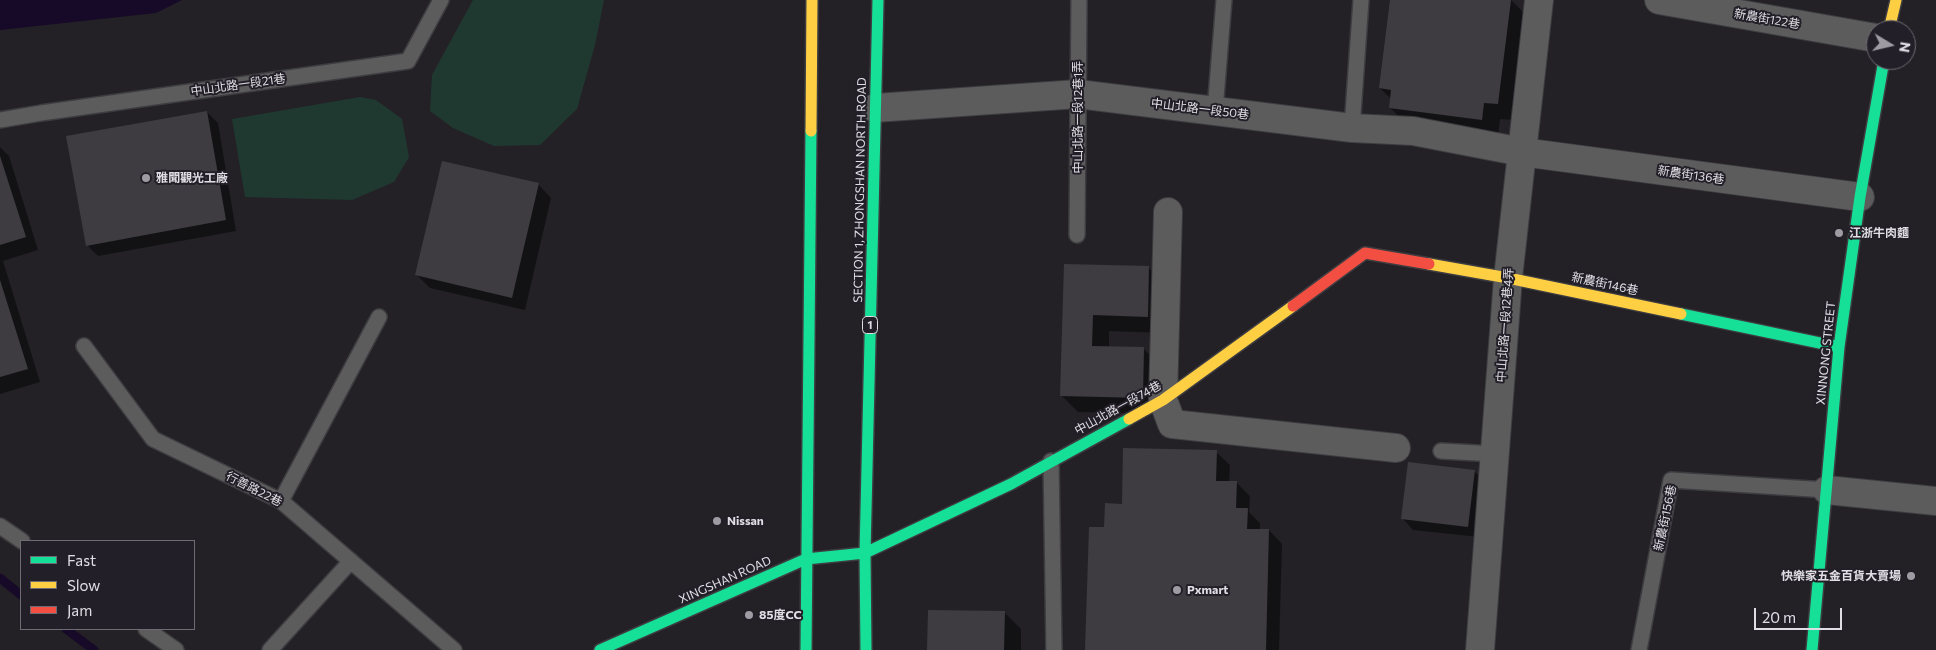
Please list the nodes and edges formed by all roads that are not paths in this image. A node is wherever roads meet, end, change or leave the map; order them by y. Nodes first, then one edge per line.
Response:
1 (441, 0) edge
2 (812, 0) edge
3 (878, 0) edge
4 (1079, 0) edge
5 (1224, 0) edge
6 (1361, 0) edge
7 (1539, 0) edge
8 (1659, 0) edge
9 (1896, 0) edge
10 (1891, 20) edge
11 (1866, 36) edge
12 (1882, 70) edge
13 (1078, 94) junction
14 (875, 108) junction
15 (1215, 110) junction
16 (0, 120) edge
17 (1352, 128) junction
18 (1522, 152) junction
19 (1860, 197) junction
20 (1168, 212) dead end
21 (1077, 235) dead end
22 (1365, 254) joint
23 (1508, 278) junction
24 (379, 317) dead end
25 (84, 346) dead end
26 (1839, 347) junction
27 (1163, 400) junction
28 (1396, 448) dead end
29 (1441, 451) dead end
30 (1495, 454) junction
31 (1050, 461) junction
32 (1827, 490) junction
33 (1936, 500) edge
34 (281, 501) junction
35 (0, 526) edge
36 (21, 540) edge
37 (865, 553) junction
38 (806, 559) junction
39 (350, 561) junction
40 (147, 630) edge
41 (176, 650) edge
42 (270, 650) edge
43 (454, 650) edge
44 (600, 650) edge
45 (806, 650) edge
46 (866, 650) edge
47 (1054, 650) edge
48 (1480, 650) edge
49 (1639, 650) edge
50 (1812, 650) edge

1 - 16 lane, 中山北路一段21巷
2 - 38 street
3 - 14 street, SECTION 1, ZHONGSHAN NORTH ROAD / 1
4 - 13 lane, 中山北路一段12巷1弄
5 - 15 lane
6 - 17 lane
7 - 18 street, 中山北路一段12巷4弄
8 - 11 street, 新農街122巷
9 - 10 street
12 - 19 street, XINNONG STREET
13 - 14 street, 中山北路一段50巷
13 - 15 street, 中山北路一段50巷
13 - 21 lane, 中山北路一段12巷1弄
14 - 37 street, SECTION 1, ZHONGSHAN NORTH ROAD / 1
15 - 17 street, 中山北路一段50巷
17 - 18 street, 中山北路一段50巷
18 - 19 street, 新農街136巷
18 - 23 street, 中山北路一段12巷4弄
19 - 26 street, XINNONG STREET
20 - 27 street
22 - 23 street, 新農街146巷
22 - 27 street, 中山北路一段74巷
23 - 26 street, 新農街146巷
23 - 30 street, 中山北路一段12巷4弄
24 - 34 lane
25 - 34 lane, 行善路22巷
26 - 32 street, XINNONG STREET
27 - 28 street
27 - 31 street, 中山北路一段74巷
29 - 30 lane
30 - 48 street, 中山北路一段12巷4弄
31 - 37 street, 中山北路一段74巷
31 - 47 lane
32 - 33 street
32 - 49 lane, 新農街156巷
32 - 50 street, XINNONG STREET
34 - 39 lane, 行善路22巷
35 - 36 lane
37 - 38 street, XINGSHAN ROAD
37 - 46 street, SECTION 1, ZHONGSHAN NORTH ROAD / 1
38 - 44 street, XINGSHAN ROAD
38 - 45 street
39 - 42 lane
39 - 43 lane, 行善路22巷
40 - 41 lane

